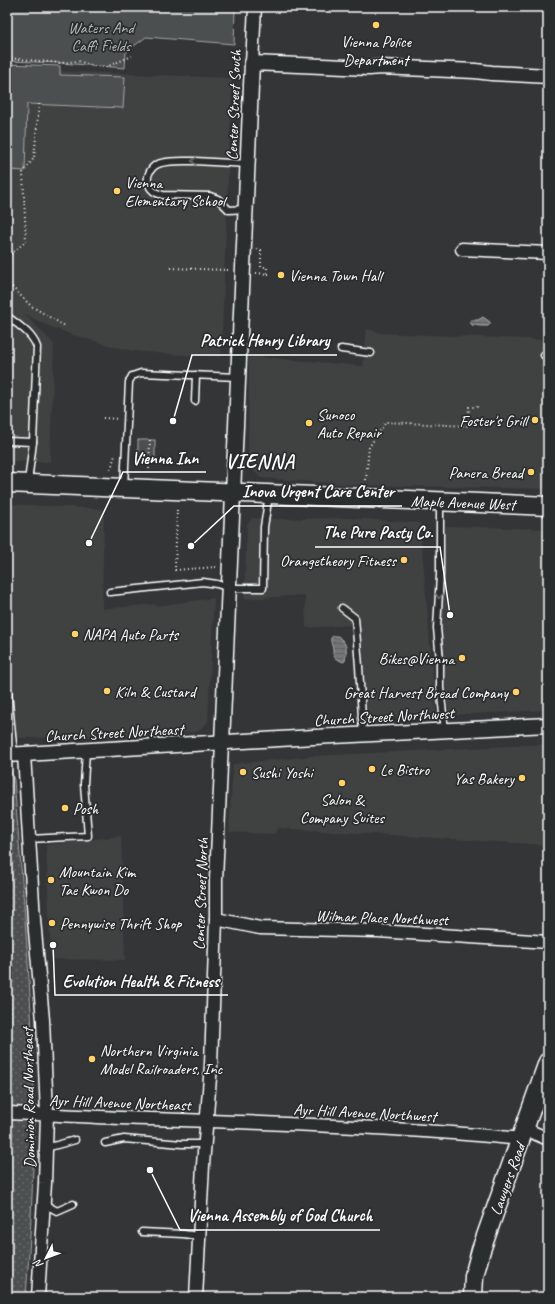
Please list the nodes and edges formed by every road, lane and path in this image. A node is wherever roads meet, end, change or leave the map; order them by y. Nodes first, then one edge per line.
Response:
1 (255, 7) edge
2 (132, 56) dead end
3 (7, 58) edge
4 (252, 63) junction
5 (548, 76) edge
6 (39, 104) dead end
7 (248, 164) junction
8 (246, 209) junction
9 (256, 249) dead end
10 (462, 249) dead end
11 (548, 253) edge
12 (172, 268) dead end
13 (231, 270) dead end
14 (255, 273) dead end
15 (7, 316) edge
16 (65, 326) dead end
17 (342, 349) dead end
18 (372, 353) dead end
19 (196, 375) junction
20 (238, 378) junction
21 (195, 401) dead end
22 (479, 407) dead end
23 (103, 418) dead end
24 (121, 419) dead end
25 (150, 438) dead end
26 (7, 441) edge
27 (33, 442) junction
28 (149, 470) dead end
29 (366, 480) dead end
30 (7, 483) edge
31 (27, 484) junction
32 (124, 488) junction
33 (233, 492) junction
34 (269, 494) junction
35 (440, 501) junction
36 (548, 506) edge
37 (177, 510) dead end
38 (218, 566) dead end
39 (229, 588) junction
40 (110, 592) dead end
41 (342, 608) dead end
42 (7, 682) edge
43 (548, 725) edge
44 (445, 730) junction
45 (363, 735) junction
46 (222, 743) junction
47 (86, 751) junction
48 (15, 755) edge
49 (29, 839) junction
50 (7, 895) edge
51 (216, 919) junction
52 (548, 942) edge
53 (548, 1062) edge
54 (9, 1108) edge
55 (47, 1114) junction
56 (207, 1121) junction
57 (10, 1128) dead end
58 (523, 1134) junction
59 (548, 1139) edge
60 (75, 1140) dead end
61 (104, 1144) dead end
62 (205, 1144) junction
63 (46, 1148) junction
64 (44, 1204) junction
65 (73, 1204) dead end
66 (7, 1229) edge
67 (142, 1232) dead end
68 (199, 1236) junction
69 (38, 1297) edge
70 (196, 1297) edge
71 (473, 1297) edge

1 - 4 street, Center Street South
2 - 3 path
4 - 5 street
4 - 7 street, Center Street South
6 - 16 path
7 - 8 street, Center Street South
7 -> 8 lane
8 - 20 street, Center Street South
9 - 14 path
10 - 11 street
12 - 13 path
15 - 27 lane
17 - 18 lane
19 - 20 lane
19 - 21 lane
19 - 32 lane
20 - 33 street, Center Street South
22 - 29 path
23 - 24 path
25 - 28 path
26 - 27 lane
27 - 31 lane
30 - 31 main road, Maple Avenue West
31 - 32 main road, Maple Avenue West
32 - 33 main road, Maple Avenue West
33 - 34 main road, Maple Avenue West
33 - 39 street, Center Street North
34 - 35 main road, Maple Avenue West
34 - 39 lane
35 - 36 main road, Maple Avenue West
35 -> 44 lane
37 - 38 path
39 - 40 lane
39 - 46 street, Center Street North
41 - 45 lane
42 - 48 lane
43 - 44 street, Church Street Northwest
44 - 45 street, Church Street Northwest
45 - 46 street, Church Street Northwest
46 - 47 street, Church Street Northeast
46 - 51 street, Center Street North
47 - 48 street, Church Street Northeast
47 - 49 lane
48 - 49 street, Dominion Road Northeast
49 - 55 street, Dominion Road Northeast
50 - 54 path
51 - 52 street, Wilmar Place Northwest
51 - 56 street, Center Street North
53 - 58 main road, Lawyers Road
54 - 55 street, Ayr Hill Avenue Northeast
55 - 56 street, Ayr Hill Avenue Northeast
55 - 63 street, Dominion Road Northeast
56 - 58 street, Ayr Hill Avenue Northwest
56 - 62 street, Center Street North
57 - 66 path
58 - 59 street, Ayr Hill Avenue Northwest
58 - 71 main road, Lawyers Road
60 - 63 lane
61 - 62 lane
62 - 68 street, Center Street North
63 - 64 street, Dominion Road Northeast
64 - 65 lane
64 - 69 street, Dominion Road Northeast
67 - 68 lane
68 - 70 street, Center Street North

